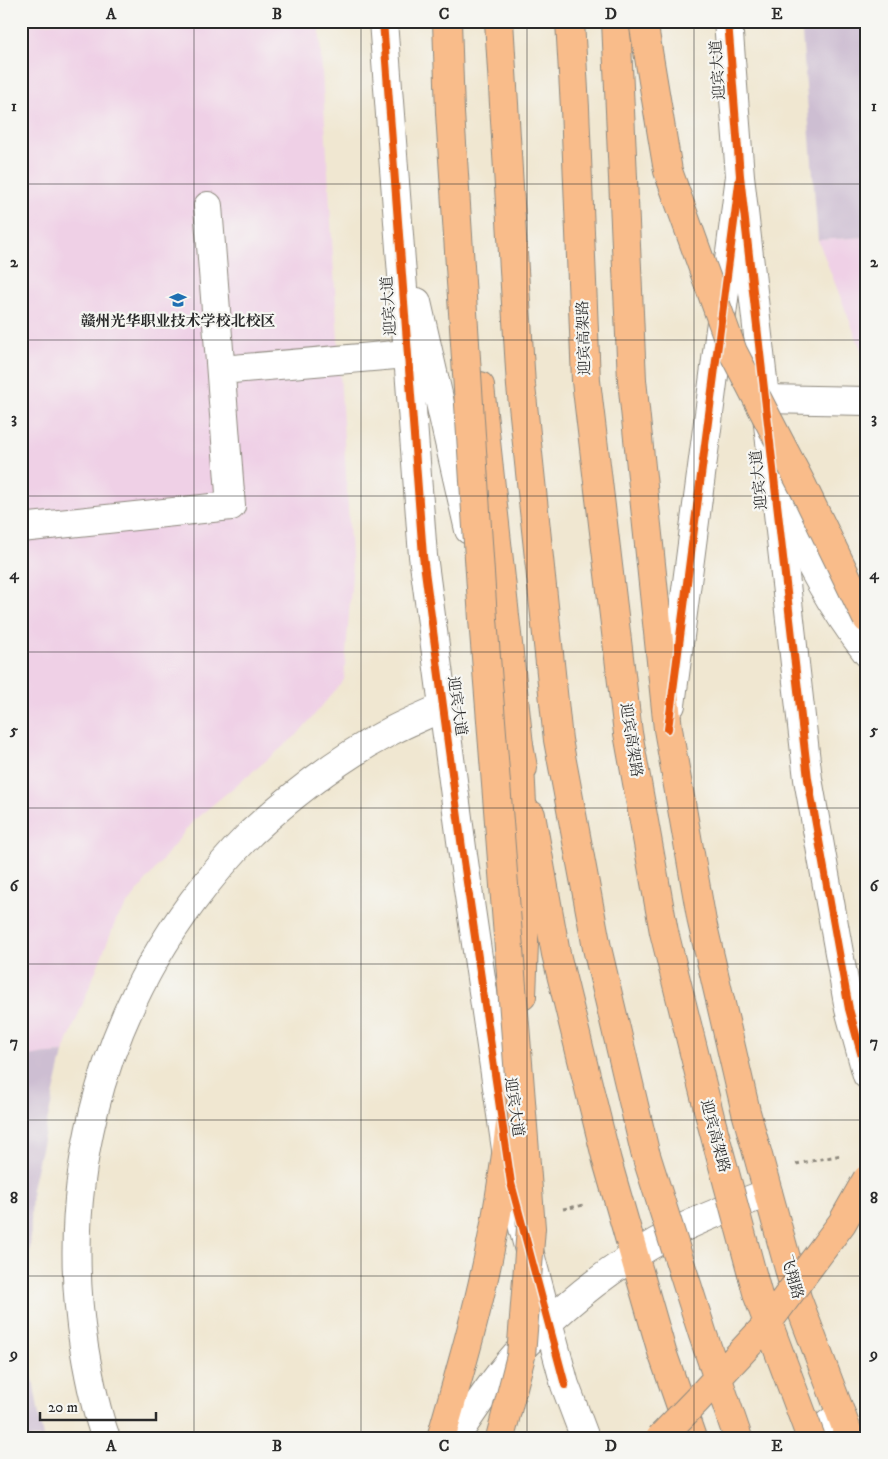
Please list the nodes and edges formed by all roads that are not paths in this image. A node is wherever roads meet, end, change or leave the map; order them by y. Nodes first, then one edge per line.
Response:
1 (383, 21) edge
2 (446, 21) edge
3 (455, 21) edge
4 (499, 21) edge
5 (570, 21) edge
6 (616, 21) edge
7 (643, 21) edge
8 (728, 21) edge
9 (740, 176) junction
10 (208, 206) dead end
11 (396, 215) junction
12 (407, 354) junction
13 (221, 370) junction
14 (764, 400) junction
15 (867, 401) edge
16 (773, 482) junction
17 (21, 528) edge
18 (867, 620) edge
19 (867, 653) edge
20 (443, 707) junction
21 (668, 729) junction
22 (519, 745) junction
23 (867, 1075) edge
24 (746, 1112) joint
25 (506, 1152) junction
26 (867, 1179) edge
27 (768, 1193) junction
28 (634, 1256) junction
29 (548, 1323) junction
30 (845, 1426) edge
31 (106, 1438) edge
32 (441, 1438) edge
33 (455, 1438) edge
34 (500, 1438) edge
35 (585, 1438) edge
36 (660, 1438) edge
37 (692, 1438) edge
38 (738, 1438) edge
39 (811, 1438) edge

1 - 11 street, 迎宾大道
2 - 34 main road, bridge
3 - 22 main road
4 - 38 main road, bridge
5 - 39 main road, 迎宾高架路, bridge
6 - 21 main road, 迎宾大道
7 - 18 main road, bridge
8 - 9 street, 迎宾大道
9 - 14 street, 迎宾大道
9 - 21 street, 迎宾大道
10 - 13 street
11 - 12 street, 迎宾大道
11 - 22 street
12 - 13 street
12 - 20 street, 迎宾大道
13 - 17 street
14 - 15 street
14 - 16 street, 迎宾大道
16 - 19 street
16 - 23 street, 迎宾大道
20 - 25 street, 迎宾大道
20 - 31 street
21 - 24 main road, 迎宾大道
22 - 25 main road
22 - 28 main road
24 - 27 main road, 飞翔路
25 - 29 street, 迎宾大道
25 - 32 main road
26 - 36 main road, bridge
27 - 28 street
27 - 30 main road, 飞翔路
28 - 29 street
28 - 37 main road
29 - 33 street
29 - 35 street, 迎宾大道
30 - 39 street

